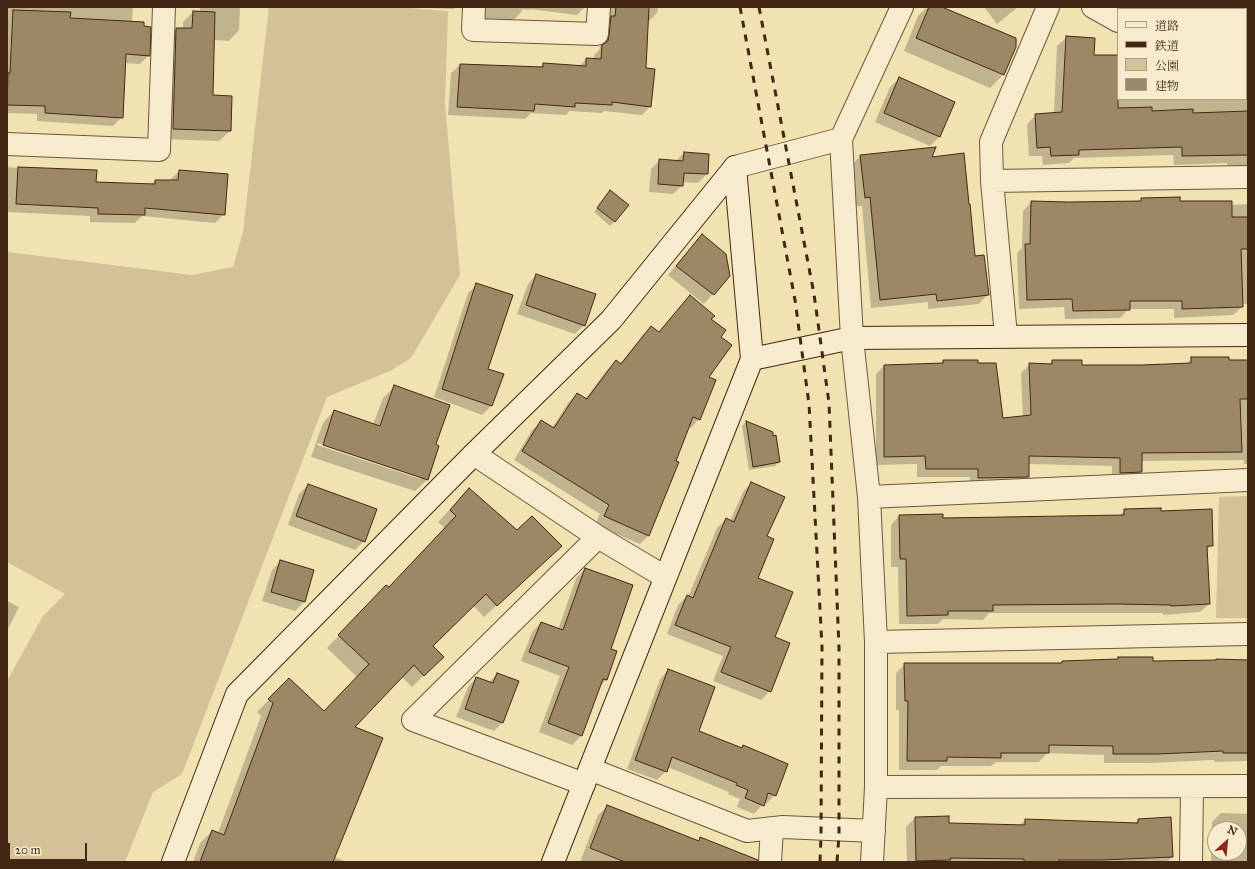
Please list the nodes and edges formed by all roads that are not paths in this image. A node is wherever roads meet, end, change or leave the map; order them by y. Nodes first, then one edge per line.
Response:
1 (164, 7) edge
2 (474, 7) edge
3 (599, 7) edge
4 (902, 7) edge
5 (1048, 7) edge
6 (1093, 7) edge
7 (1117, 20) edge
8 (841, 139) junction
9 (7, 144) edge
10 (735, 166) junction
11 (1248, 177) edge
12 (992, 181) junction
13 (1248, 335) edge
14 (1006, 336) junction
15 (852, 338) junction
16 (752, 359) junction
17 (474, 454) junction
18 (1248, 480) edge
19 (869, 497) junction
20 (598, 537) junction
21 (665, 577) junction
22 (1248, 634) edge
23 (876, 642) junction
24 (587, 777) junction
25 (1248, 786) edge
26 (876, 787) junction
27 (1192, 787) junction
28 (772, 828) junction
29 (874, 831) junction
30 (173, 862) edge
31 (553, 862) edge
32 (770, 862) edge
33 (872, 862) edge
34 (1191, 862) edge

1 - 9 street
2 - 3 street
4 - 8 street
5 - 12 street
6 - 7 street
8 - 10 street
8 - 15 street
10 - 16 street
10 - 17 street
11 - 12 street
12 - 14 street
13 - 14 street
14 - 15 street
15 - 16 street
15 - 19 street
16 - 21 street
17 - 20 street
17 - 30 street
18 - 19 street
19 - 23 street
20 - 21 street
20 - 24 street
21 - 24 street
22 - 23 street
23 - 26 street
24 - 28 street
24 - 31 street
25 - 27 street
26 - 27 street
26 - 29 street
27 - 34 street
28 - 29 street
28 - 32 street
29 - 33 street

